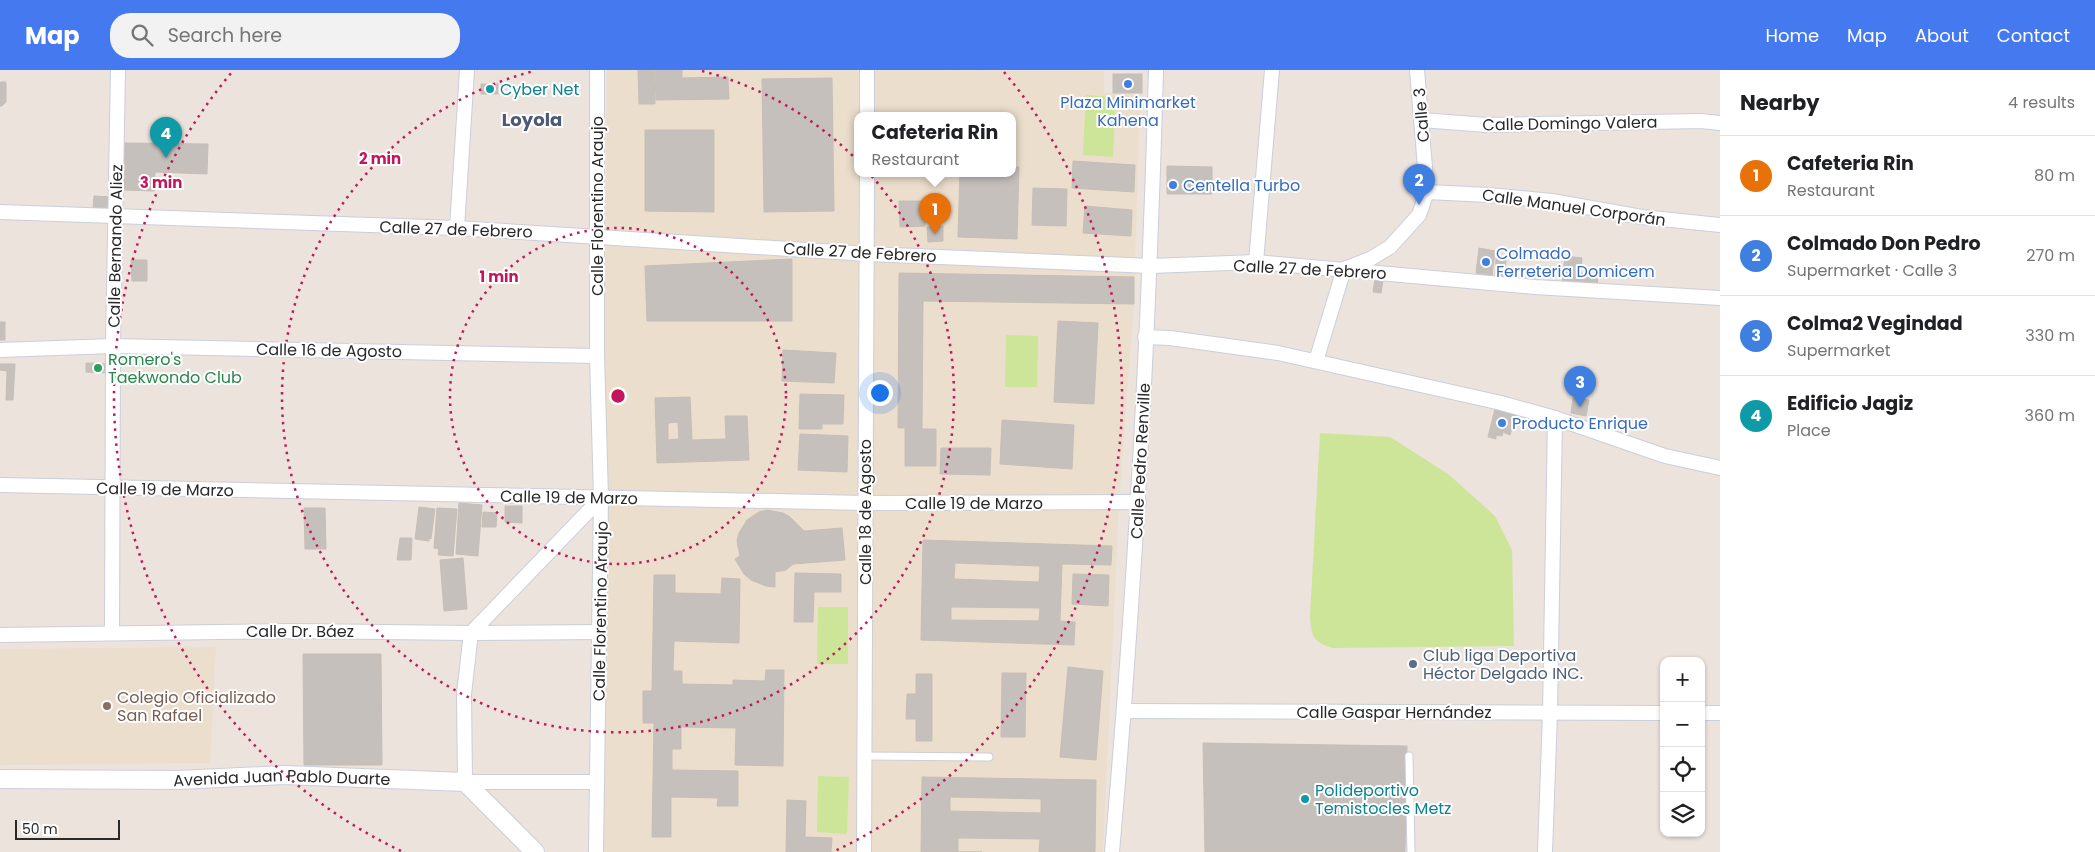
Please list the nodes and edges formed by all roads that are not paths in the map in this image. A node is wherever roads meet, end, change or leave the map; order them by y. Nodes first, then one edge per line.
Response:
1 (118, 70) edge
2 (466, 70) edge
3 (597, 70) edge
4 (867, 70) edge
5 (1156, 70) edge
6 (1272, 70) edge
7 (1417, 70) edge
8 (867, 112) edge
9 (1421, 120) junction
10 (1720, 123) edge
11 (867, 177) edge
12 (1427, 192) junction
13 (0, 212) edge
14 (116, 217) junction
15 (1720, 225) edge
16 (457, 228) junction
17 (596, 236) junction
18 (868, 254) junction
19 (1256, 262) junction
20 (1150, 266) junction
21 (1344, 269) junction
22 (1720, 298) edge
23 (1145, 337) junction
24 (113, 346) junction
25 (0, 350) edge
26 (597, 356) junction
27 (1316, 361) junction
28 (1554, 418) junction
29 (1720, 468) edge
30 (0, 485) edge
31 (113, 488) junction
32 (601, 498) junction
33 (1139, 502) junction
34 (865, 503) junction
35 (112, 632) junction
36 (599, 632) junction
37 (471, 633) junction
38 (0, 635) edge
39 (1125, 711) junction
40 (1550, 713) junction
41 (1660, 713) edge
42 (1705, 713) edge
43 (1720, 713) edge
44 (864, 756) junction
45 (1409, 756) dead end
46 (989, 757) dead end
47 (0, 779) edge
48 (465, 782) junction
49 (597, 782) junction
50 (536, 852) edge
51 (596, 852) edge
52 (864, 852) edge
53 (1112, 852) edge
54 (1411, 852) edge
55 (1545, 852) edge

1 - 14 street, Calle Bernando Aliez
2 - 16 street
3 - 17 street, Calle Florentino Araujo
4 - 8 street
5 - 20 street, Calle Pedro Renville
6 - 19 street
7 - 9 street, Calle 3
9 - 10 street, Calle Domingo Valera
9 - 12 street, Calle 3
11 - 18 street, Calle 18 de Agosto
12 - 15 street, Calle Manuel Corporán
12 - 21 street, Calle 3
13 - 14 street, Calle 27 de Febrero
14 - 16 street, Calle 27 de Febrero
14 - 24 street, Calle Bernando Aliez
16 - 17 street, Calle 27 de Febrero
17 - 18 street, Calle 27 de Febrero
17 - 26 street, Calle Florentino Araujo
18 - 20 street, Calle 27 de Febrero
18 - 34 street, Calle 18 de Agosto
19 - 20 street, Calle 27 de Febrero
19 - 21 street, Calle 27 de Febrero
20 - 23 street, Calle Pedro Renville
21 - 22 street, Calle 27 de Febrero
21 - 27 street
23 - 27 street
23 - 33 street, Calle Pedro Renville
24 - 25 street, Calle 16 de Agosto
24 - 26 street, Calle 16 de Agosto
24 - 31 street, Calle Bernando Aliez
26 - 32 street, Calle Florentino Araujo
27 - 28 street
28 - 29 street
28 - 40 street
30 - 31 street, Calle 19 de Marzo
31 - 32 street, Calle 19 de Marzo
31 - 35 street, Calle Bernando Aliez
32 - 34 street, Calle 19 de Marzo
32 - 36 street, Calle Florentino Araujo
32 - 37 street
33 - 34 street, Calle 19 de Marzo
33 - 39 street, Calle Pedro Renville
34 - 44 street, Calle 18 de Agosto
35 - 37 street, Calle Dr. Báez
35 - 38 street, Calle Dr. Báez
36 - 37 street, Calle Dr. Báez
36 - 49 street, Calle Florentino Araujo
37 - 48 street
39 - 40 street, Calle Gaspar Hernández
39 - 53 street, Calle Pedro Renville
40 - 41 street, Calle Gaspar Hernández
40 - 55 street
42 - 43 street
44 - 46 lane
44 - 52 street, Calle 18 de Agosto
45 - 54 lane
47 - 48 street, Avenida Juan Pablo Duarte
48 - 49 street
48 - 50 street
49 - 51 street, Calle Florentino Araujo

